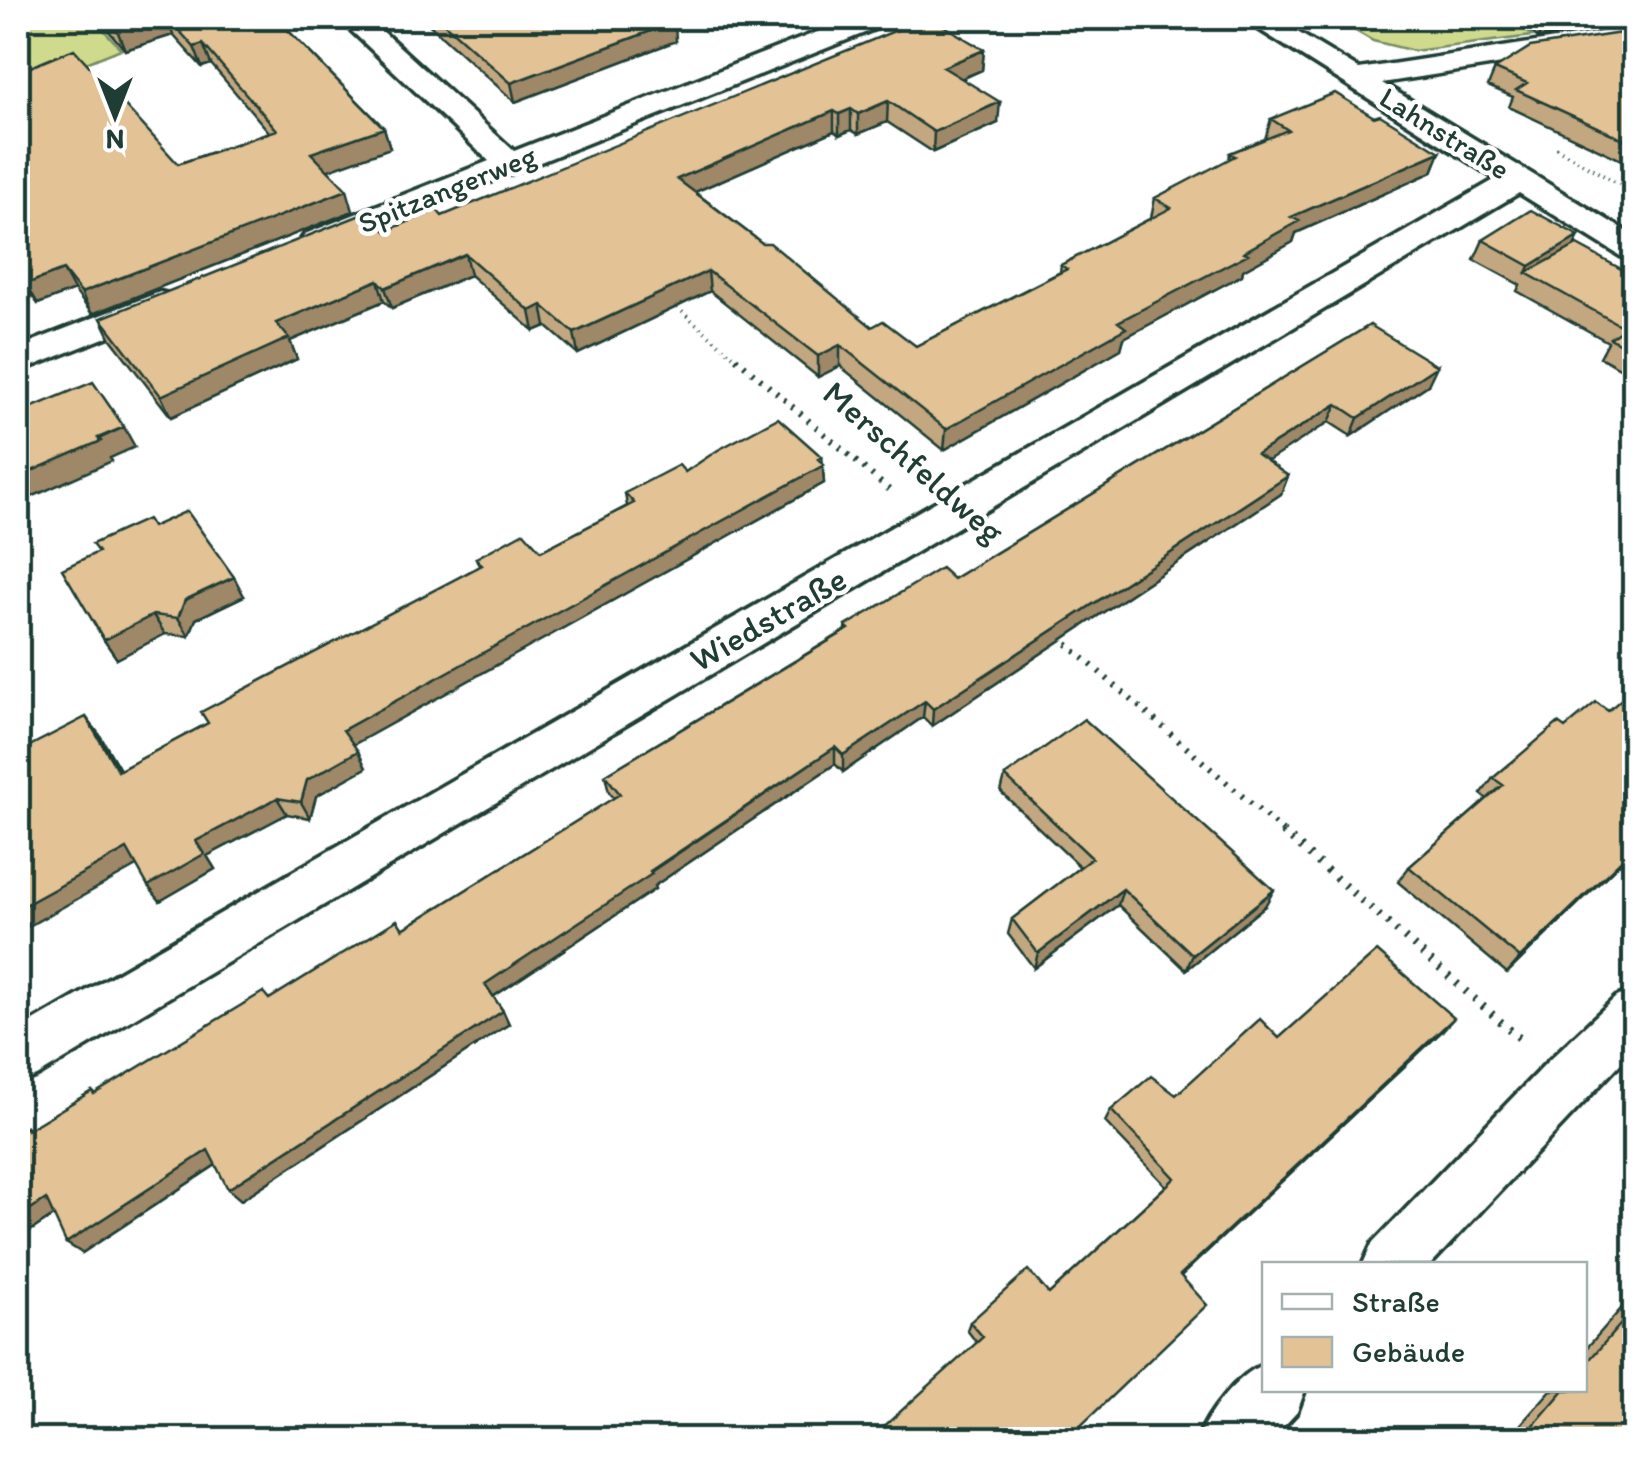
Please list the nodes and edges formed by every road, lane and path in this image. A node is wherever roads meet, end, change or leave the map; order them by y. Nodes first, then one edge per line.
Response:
1 (352, 18) edge
2 (877, 18) edge
3 (1255, 18) edge
4 (1634, 35) edge
5 (1358, 78) junction
6 (510, 164) junction
7 (1518, 180) junction
8 (1634, 250) edge
9 (291, 251) edge
10 (182, 295) edge
11 (664, 296) edge
12 (18, 360) edge
13 (930, 524) junction
14 (1056, 635) edge
15 (1634, 1014) edge
16 (18, 1058) edge
17 (1567, 1080) junction
18 (1394, 1262) edge
19 (1273, 1392) edge
20 (1228, 1440) edge

1 - 6 street
2 - 6 street, Spitzangerweg
3 - 5 street, Lahnstraße
4 - 5 street
5 - 7 street, Lahnstraße
6 - 9 street, Spitzangerweg
7 - 8 street, Lahnstraße
7 - 13 street, Wiedstraße
10 - 12 street
11 - 13 path, Merschfeldweg
13 - 16 street, Wiedstraße
14 - 17 path
15 - 17 street
17 - 18 street
19 - 20 street

